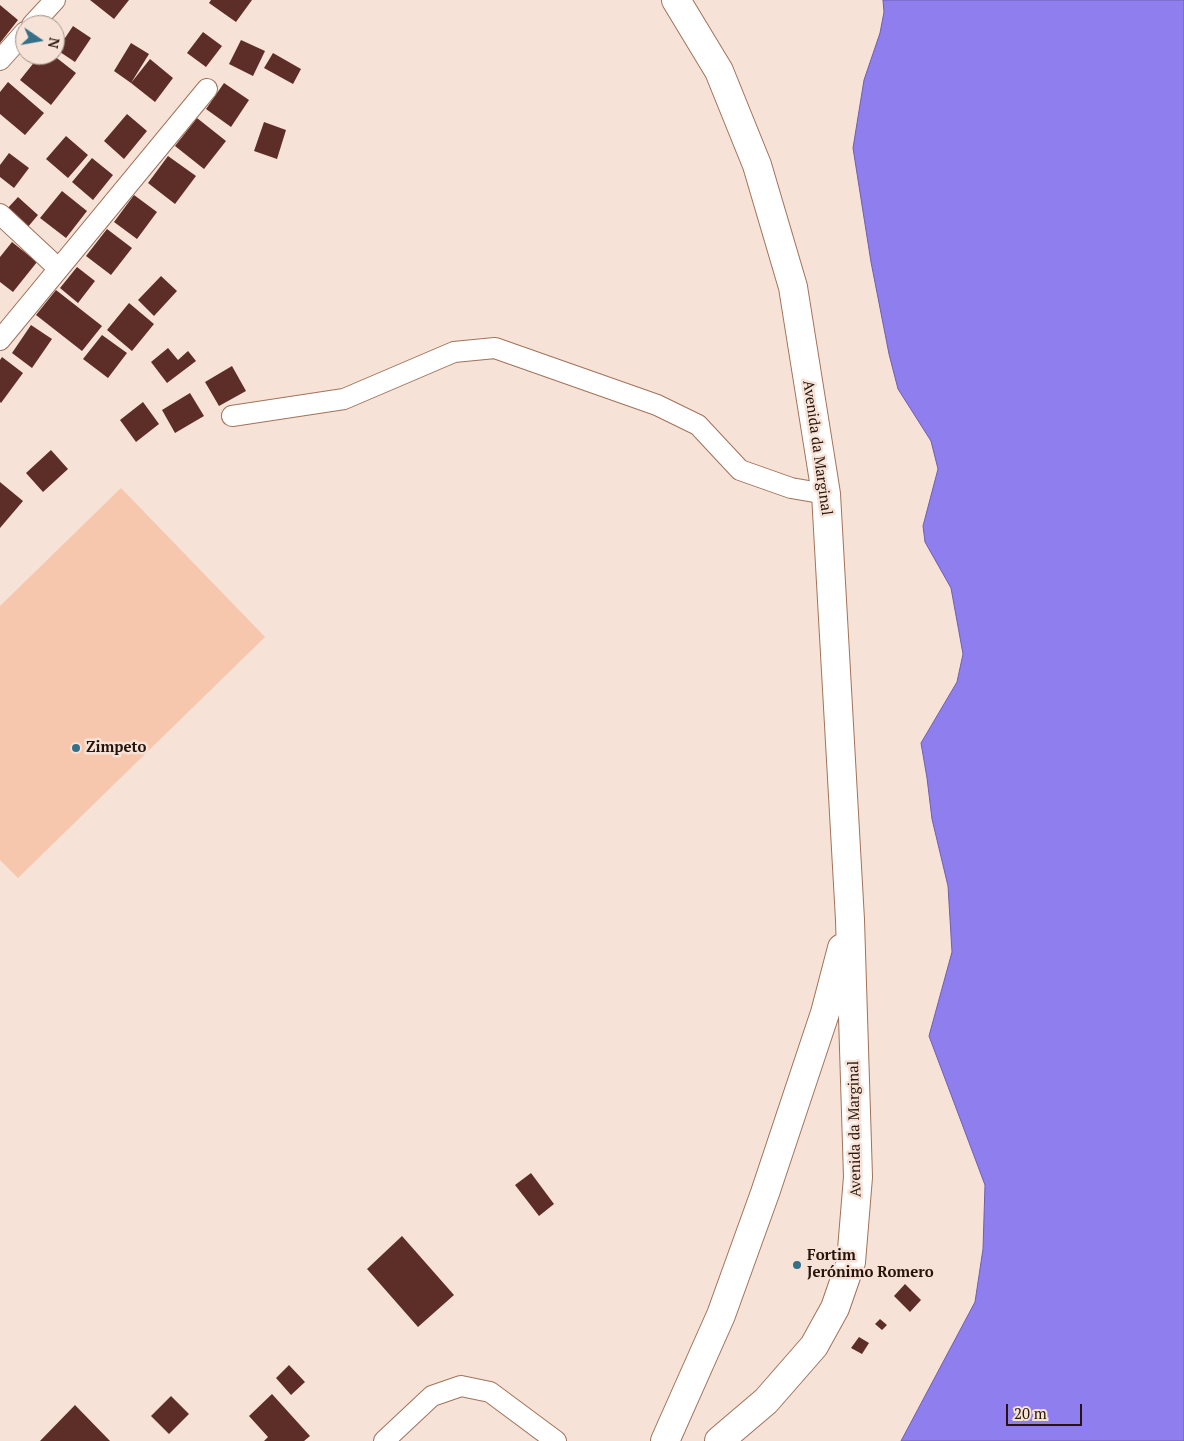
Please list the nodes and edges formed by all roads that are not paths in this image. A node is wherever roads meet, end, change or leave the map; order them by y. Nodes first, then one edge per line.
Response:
1 (55, 0) edge
2 (676, 0) edge
3 (41, 15) edge
4 (15, 43) edge
5 (0, 60) edge
6 (207, 89) dead end
7 (0, 214) edge
8 (58, 268) junction
9 (0, 340) edge
10 (232, 416) dead end
11 (826, 494) junction
12 (850, 920) junction
13 (384, 1441) edge
14 (556, 1441) edge
15 (665, 1441) edge
16 (719, 1441) edge

1 - 3 street
2 - 11 street, Avenida da Marginal
4 - 5 street
6 - 8 street
7 - 8 street
8 - 9 street
10 - 11 street
11 - 12 street, Avenida da Marginal
12 - 15 street, Avenida da Marginal
12 - 16 street, Avenida da Marginal
13 - 14 street

